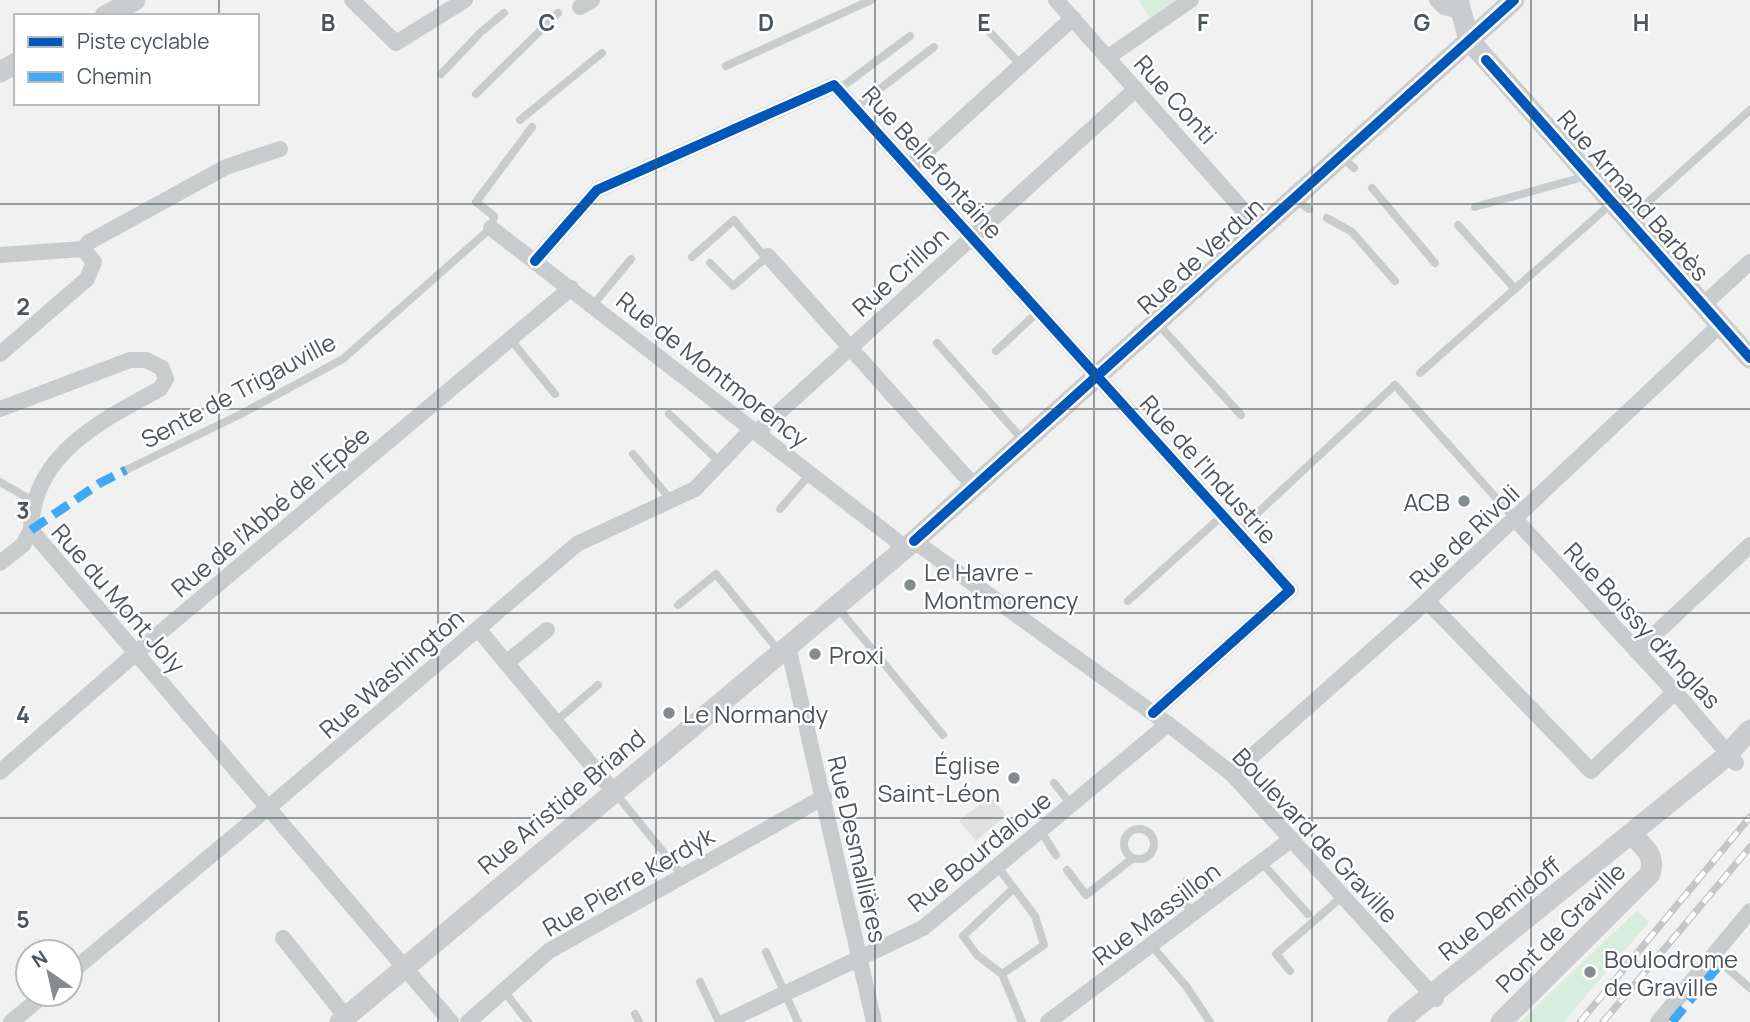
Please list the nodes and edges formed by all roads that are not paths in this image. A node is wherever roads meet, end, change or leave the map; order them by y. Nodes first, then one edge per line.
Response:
1 (135, 0) edge
2 (465, 0) edge
3 (871, 0) edge
4 (1056, 0) edge
5 (1191, 0) edge
6 (1437, 0) edge
7 (1514, 0) edge
8 (356, 1) edge
9 (1460, 5) edge
10 (504, 13) dead end
11 (558, 13) dead end
12 (109, 14) edge
13 (1073, 18) junction
14 (983, 25) dead end
15 (910, 36) dead end
16 (1469, 40) junction
17 (934, 47) dead end
18 (602, 53) dead end
19 (1108, 57) junction
20 (1021, 65) junction
21 (726, 66) dead end
22 (440, 74) dead end
23 (839, 89) junction
24 (1136, 89) junction
25 (476, 94) dead end
26 (855, 108) junction
27 (1750, 110) edge
28 (520, 120) dead end
29 (532, 127) dead end
30 (280, 149) dead end
31 (909, 167) junction
32 (1589, 176) junction
33 (1372, 188) dead end
34 (1613, 203) junction
35 (1475, 208) dead end
36 (1327, 218) dead end
37 (1628, 220) junction
38 (1458, 225) dead end
39 (491, 228) junction
40 (1260, 229) junction
41 (972, 237) junction
42 (83, 249) junction
43 (0, 255) edge
44 (692, 257) dead end
45 (767, 257) junction
46 (631, 259) dead end
47 (535, 261) junction
48 (710, 262) dead end
49 (1750, 262) edge
50 (1435, 263) dead end
51 (1395, 281) dead end
52 (571, 288) junction
53 (1515, 289) junction
54 (593, 305) junction
55 (1703, 305) junction
56 (1039, 312) junction
57 (1156, 322) junction
58 (1720, 325) junction
59 (510, 339) junction
60 (937, 343) dead end
61 (850, 347) junction
62 (1744, 347) edge
63 (996, 351) dead end
64 (0, 354) edge
65 (1420, 373) dead end
66 (1097, 376) junction
67 (555, 394) dead end
68 (0, 408) edge
69 (668, 414) dead end
70 (1241, 415) dead end
71 (755, 430) junction
72 (1024, 441) junction
73 (633, 454) dead end
74 (720, 462) junction
75 (126, 470) dead end
76 (810, 474) junction
77 (0, 482) edge
78 (974, 486) junction
79 (671, 500) junction
80 (35, 502) junction
81 (780, 509) dead end
82 (1223, 515) junction
83 (1515, 519) junction
84 (31, 530) junction
85 (1238, 531) junction
86 (910, 545) junction
87 (1750, 545) edge
88 (0, 563) edge
89 (1128, 601) dead end
90 (1427, 601) junction
91 (678, 605) dead end
92 (835, 605) junction
93 (478, 629) junction
94 (547, 630) dead end
95 (784, 649) junction
96 (1637, 651) junction
97 (136, 653) junction
98 (506, 663) junction
99 (598, 685) dead end
100 (1679, 696) junction
101 (1153, 713) junction
102 (555, 722) junction
103 (1168, 723) junction
104 (1750, 730) edge
105 (943, 736) dead end
106 (1732, 758) junction
107 (0, 772) edge
108 (1233, 774) junction
109 (1055, 783) dead end
110 (614, 792) junction
111 (824, 797) junction
112 (1071, 804) junction
113 (269, 808) junction
114 (1040, 830) junction
115 (1292, 839) junction
116 (1636, 839) junction
117 (1055, 855) dead end
118 (1133, 858) dead end
119 (1261, 862) junction
120 (997, 866) junction
121 (1067, 870) dead end
122 (683, 876) junction
123 (1014, 888) junction
124 (1344, 895) junction
125 (1213, 898) junction
126 (1750, 911) edge
127 (1192, 914) junction
128 (1308, 914) dead end
129 (283, 938) dead end
130 (1151, 945) junction
131 (765, 952) dead end
132 (1713, 956) junction
133 (860, 960) junction
134 (84, 961) edge
135 (405, 967) junction
136 (1290, 971) dead end
137 (1002, 974) junction
138 (700, 982) dead end
139 (1750, 988) edge
140 (504, 991) junction
141 (785, 994) junction
142 (1434, 997) junction
143 (28, 1008) edge
144 (0, 1010) edge
145 (343, 1019) edge
146 (11, 1022) edge
147 (451, 1022) edge
148 (468, 1022) edge
149 (528, 1022) edge
150 (719, 1022) edge
151 (725, 1022) edge
152 (798, 1022) edge
153 (874, 1022) edge
154 (1022, 1022) edge
155 (1048, 1022) edge
156 (1210, 1022) edge
157 (1398, 1022) edge
158 (1501, 1022) edge
159 (1658, 1022) edge

1 - 12 main road
2 - 8 street
3 - 21 lane
4 - 13 street, Rue Conti
5 - 19 street
6 - 9 street
7 - 16 main road, Rue de Verdun
9 - 16 main road
10 - 22 lane
11 - 25 lane
13 - 19 street, Rue Conti
13 - 20 street
14 - 20 lane
15 - 23 lane
16 - 32 main road, Rue Armand Barbès
16 - 40 main road, Rue de Verdun
17 - 26 lane
18 - 28 lane
19 - 24 street, Rue Conti
20 - 31 street
23 - 26 street, Rue Bellefontaine
23 - 47 street, Rue Bellefontaine
24 - 40 street, Rue Conti
24 - 41 street, Rue Crillon
26 - 31 street, Rue Bellefontaine
27 - 37 lane
29 - 39 lane
30 - 42 street
31 - 41 street, Rue Bellefontaine
32 - 34 main road, Rue Armand Barbès
32 - 35 lane
33 - 50 lane
34 - 37 main road, Rue Armand Barbès
34 - 53 lane
36 - 51 lane
37 - 55 main road, Rue Armand Barbès
38 - 53 lane
39 - 47 street, Rue de Montmorency
39 - 75 lane, Sente de Trigauville
40 - 57 main road, Rue de Verdun
41 - 56 street, Rue Bellefontaine
41 - 61 street, Rue Crillon
42 - 43 street
42 - 64 street
44 - 45 lane
45 - 48 lane
45 - 61 street
46 - 54 lane
47 - 52 street, Rue de Montmorency
49 - 55 street
52 - 54 street, Rue de Montmorency
52 - 59 street, Rue de l'Abbé de l'Epée
53 - 65 lane
54 - 71 street, Rue de Montmorency
55 - 58 main road, Rue Armand Barbès
56 - 63 lane
56 - 66 street, Rue Bellefontaine
57 - 66 main road, Rue de Verdun
57 - 70 lane
58 - 62 main road, Rue Armand Barbès
58 - 83 street, Rue de Rivoli
59 - 67 lane
59 - 97 street, Rue de l'Abbé de l'Epée
60 - 72 lane
61 - 71 street, Rue Crillon
61 - 78 street
66 - 72 main road, Rue de Verdun
66 - 82 street, Rue de l'Industrie
68 - 80 street, Rue du Mont Joly
69 - 74 lane
71 - 74 street, Rue Washington
71 - 76 street, Rue de Montmorency
72 - 78 main road, Rue de Verdun
73 - 79 lane
74 - 79 street, Rue Washington
76 - 81 lane
76 - 86 street, Rue de Montmorency
77 - 80 lane
78 - 86 main road, Rue de Verdun
79 - 93 street, Rue Washington
80 - 84 street, Rue du Mont Joly
82 - 85 street, Rue de l'Industrie
82 - 89 lane
83 - 85 lane
83 - 90 street, Rue de Rivoli
83 - 96 street, Rue Boissy d'Anglas
84 - 88 street
84 - 97 street, Rue du Mont Joly
85 - 101 street, Rue de l'Industrie
86 - 92 main road, Rue Aristide Briand
86 - 101 street, Boulevard de Graville
87 - 96 street
90 - 100 street
90 - 108 street, Rue de Rivoli
91 - 95 lane
92 - 95 main road, Rue Aristide Briand
92 - 105 lane
93 - 98 street
93 - 113 street, Rue Washington
94 - 98 street
95 - 110 main road, Rue Aristide Briand
95 - 111 street, Rue Desmallières
96 - 100 street, Rue Boissy d'Anglas
97 - 107 street, Rue de l'Abbé de l'Epée
97 - 113 street, Rue du Mont Joly
98 - 102 street
99 - 102 lane
100 - 106 street, Rue Boissy d'Anglas
101 - 103 street, Boulevard de Graville
102 - 110 street
103 - 108 street, Boulevard de Graville
103 - 112 street, Rue Bourdaloue
104 - 106 main road, Rue Demidoff
106 - 116 main road, Rue Demidoff
108 - 115 street, Boulevard de Graville
109 - 112 lane
110 - 122 lane
110 - 135 main road, Rue Aristide Briand
111 - 122 street, Rue Pierre Kerdyk
111 - 133 street, Rue Desmallières
112 - 114 street, Rue Bourdaloue
113 - 134 street, Rue Washington
113 - 135 street, Rue du Mont Joly
114 - 117 lane
114 - 120 street, Rue Bourdaloue
115 - 119 street, Rue Massillon
115 - 124 street, Boulevard de Graville
116 - 142 main road, Rue Demidoff
116 - 158 main road, Pont de Graville
118 - 121 lane
119 - 125 street, Rue Massillon
119 - 128 lane
120 - 123 lane
120 - 133 street, Rue Bourdaloue
122 - 140 street, Rue Pierre Kerdyk
123 - 137 lane
123 - 137 lane
124 - 136 lane
124 - 142 street, Boulevard de Graville
125 - 127 street, Rue Massillon
125 - 127 lane
126 - 132 street
127 - 130 street, Rue Massillon
129 - 145 street
130 - 155 street, Rue Massillon
130 - 156 lane
131 - 141 lane
132 - 139 lane
132 - 159 street
133 - 141 street, Rue Bourdaloue
133 - 153 street, Rue Desmallières
135 - 145 main road, Rue Aristide Briand
135 - 147 street, Rue du Mont Joly
137 - 154 lane
138 - 150 lane
140 - 148 street, Rue Pierre Kerdyk
140 - 149 lane
141 - 151 street, Rue Bourdaloue
141 - 152 lane
142 - 157 main road, Rue Demidoff
143 - 146 street
144 - 146 street

